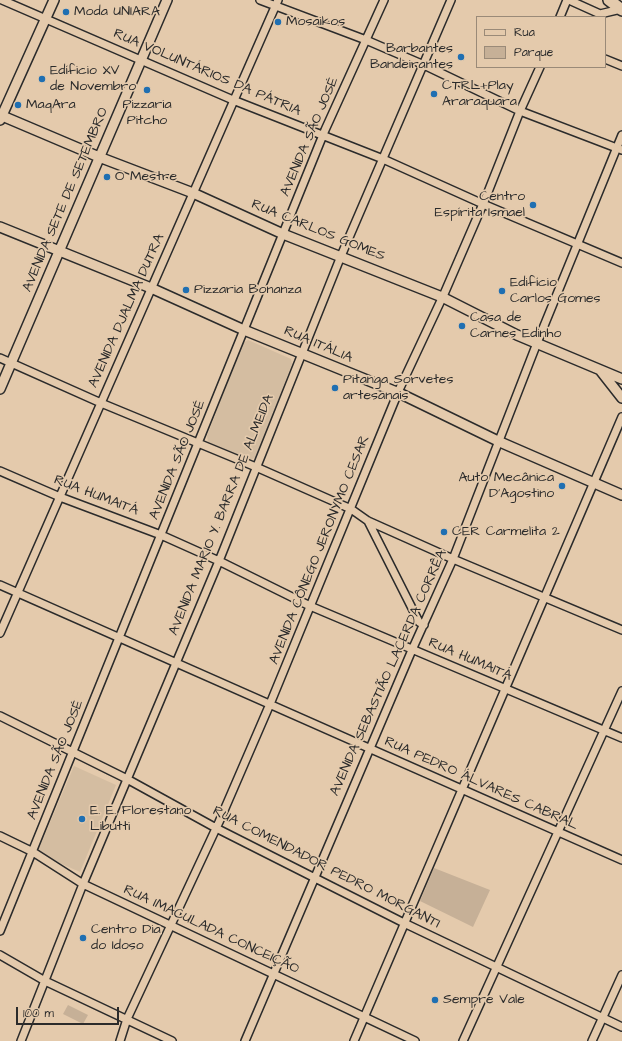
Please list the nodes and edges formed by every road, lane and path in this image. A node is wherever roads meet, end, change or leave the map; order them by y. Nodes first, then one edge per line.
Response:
1 (2, 0) edge
2 (54, 0) edge
3 (168, 0) edge
4 (260, 0) edge
5 (384, 0) edge
6 (451, 0) edge
7 (568, 0) edge
8 (609, 0) edge
9 (276, 3) edge
10 (621, 10) edge
11 (560, 16) edge
12 (46, 18) junction
13 (366, 40) junction
14 (606, 59) edge
15 (142, 60) junction
16 (424, 65) junction
17 (622, 66) edge
18 (540, 68) edge
19 (233, 100) junction
20 (520, 111) junction
21 (1, 117) edge
22 (324, 135) junction
23 (622, 135) edge
24 (620, 149) edge
25 (99, 157) junction
26 (383, 159) junction
27 (193, 193) junction
28 (483, 204) junction
29 (0, 227) edge
30 (283, 234) junction
31 (577, 245) junction
32 (59, 251) junction
33 (341, 256) junction
34 (622, 263) edge
35 (151, 288) junction
36 (442, 298) junction
37 (244, 330) junction
38 (537, 344) junction
39 (302, 354) junction
40 (0, 358) edge
41 (11, 363) junction
42 (599, 369) junction
43 (622, 379) edge
44 (0, 389) edge
45 (399, 393) junction
46 (622, 398) edge
47 (101, 402) junction
48 (622, 416) edge
49 (199, 442) junction
50 (500, 442) junction
51 (256, 467) junction
52 (0, 471) edge
53 (593, 482) junction
54 (622, 495) edge
55 (60, 497) junction
56 (351, 509) junction
57 (368, 520) junction
58 (161, 535) junction
59 (453, 559) junction
60 (219, 561) junction
61 (0, 585) edge
62 (17, 593) junction
63 (544, 597) junction
64 (310, 606) junction
65 (424, 625) junction
66 (622, 630) edge
67 (0, 633) edge
68 (119, 638) junction
69 (412, 650) junction
70 (175, 662) junction
71 (504, 689) junction
72 (622, 691) edge
73 (270, 704) junction
74 (0, 716) edge
75 (604, 730) junction
76 (622, 738) edge
77 (370, 749) junction
78 (74, 752) junction
79 (127, 779) junction
80 (461, 789) junction
81 (216, 828) junction
82 (557, 832) junction
83 (0, 836) edge
84 (33, 852) junction
85 (622, 860) edge
86 (315, 878) junction
87 (83, 884) junction
88 (404, 923) junction
89 (171, 924) junction
90 (0, 931) edge
91 (0, 955) edge
92 (496, 967) junction
93 (274, 974) junction
94 (622, 975) edge
95 (46, 980) junction
96 (365, 1017) junction
97 (602, 1017) junction
98 (127, 1019) junction
99 (622, 1027) edge
100 (21, 1041) edge
101 (120, 1041) edge
102 (172, 1041) edge
103 (245, 1041) edge
104 (354, 1041) edge
105 (415, 1041) edge
106 (462, 1041) edge
107 (592, 1041) edge

1 - 12 street, RUA VOLUNTÁRIOS DA PÁTRIA
2 - 12 street
3 - 15 street, AVENIDA SETE DE SETEMBRO
4 - 9 street
5 - 13 street, AVENIDA SÃO JOSÉ
6 - 16 street, AVENIDA MARIO Y. BARRA DE ALMEIDA
7 - 10 street
7 - 11 street
8 - 10 main road
9 - 13 street
9 - 19 street, AVENIDA DJALMA DUTRA
12 - 15 street, RUA VOLUNTÁRIOS DA PÁTRIA
12 - 21 street
13 - 16 street
13 - 22 street, AVENIDA SÃO JOSÉ
14 - 17 street
15 - 19 street, RUA VOLUNTÁRIOS DA PÁTRIA
15 - 25 street, AVENIDA SETE DE SETEMBRO
16 - 20 street
16 - 26 street, AVENIDA MARIO Y. BARRA DE ALMEIDA
18 - 20 street, AVENIDA CÔNEGO JERONYMO CESAR
19 - 22 street, RUA VOLUNTÁRIOS DA PÁTRIA
19 - 27 street, AVENIDA DJALMA DUTRA
20 - 24 street
20 - 28 street, AVENIDA CÔNEGO JERONYMO CESAR
21 - 25 street, RUA CARLOS GOMES
22 - 26 street, RUA VOLUNTÁRIOS DA PÁTRIA
22 - 30 street, AVENIDA SÃO JOSÉ
23 - 24 street, AVENIDA SEBASTIÃO LACERDA CORRÊA
24 - 31 street, AVENIDA SEBASTIÃO LACERDA CORRÊA
25 - 27 street, RUA CARLOS GOMES
25 - 32 street, AVENIDA SETE DE SETEMBRO
26 - 28 street, RUA VOLUNTÁRIOS DA PÁTRIA
26 - 33 street, AVENIDA MARIO Y. BARRA DE ALMEIDA
27 - 30 street, RUA CARLOS GOMES
27 - 35 street, AVENIDA DJALMA DUTRA
28 - 31 street, RUA VOLUNTÁRIOS DA PÁTRIA
28 - 36 street, AVENIDA CÔNEGO JERONYMO CESAR
29 - 32 street, RUA ITÁLIA
30 - 33 street, RUA CARLOS GOMES
30 - 37 street, AVENIDA SÃO JOSÉ
31 - 34 street, RUA VOLUNTÁRIOS DA PÁTRIA
31 - 38 street, AVENIDA SEBASTIÃO LACERDA CORRÊA
32 - 35 street, RUA ITÁLIA
32 - 41 street, AVENIDA SETE DE SETEMBRO
33 - 36 street, RUA CARLOS GOMES
33 - 39 street, AVENIDA MARIO Y. BARRA DE ALMEIDA
35 - 37 street, RUA ITÁLIA
35 - 47 street, AVENIDA DJALMA DUTRA
36 - 38 street, RUA CARLOS GOMES
36 - 45 street, AVENIDA CÔNEGO JERONYMO CESAR
37 - 39 street, RUA ITÁLIA
37 - 49 street, AVENIDA SÃO JOSÉ
38 - 42 street, RUA CARLOS GOMES
38 - 50 street, AVENIDA SEBASTIÃO LACERDA CORRÊA
39 - 45 street, RUA ITÁLIA
39 - 51 street, AVENIDA MARIO Y. BARRA DE ALMEIDA
40 - 41 street
41 - 44 street, AVENIDA SETE DE SETEMBRO
41 - 47 street
42 - 43 street, RUA CARLOS GOMES
42 - 46 street
45 - 50 street, RUA ITÁLIA
45 - 56 street, AVENIDA CÔNEGO JERONYMO CESAR
47 - 49 street
47 - 55 street, AVENIDA DJALMA DUTRA
48 - 53 street
49 - 51 street
49 - 58 street, AVENIDA SÃO JOSÉ
50 - 53 street, RUA ITÁLIA
50 - 59 street, AVENIDA SEBASTIÃO LACERDA CORRÊA
51 - 56 street
51 - 60 street, AVENIDA MARIO Y. BARRA DE ALMEIDA
52 - 55 street, RUA HUMAITÁ
53 - 54 street, RUA ITÁLIA
53 - 63 street
55 - 58 street, RUA HUMAITÁ
55 - 62 street, AVENIDA DJALMA DUTRA
56 - 57 street
56 - 64 street, AVENIDA CÔNEGO JERONYMO CESAR
57 - 59 street
57 - 65 street
58 - 60 street, RUA HUMAITÁ
58 - 68 street, AVENIDA SÃO JOSÉ
59 - 63 street
59 - 65 street, AVENIDA SEBASTIÃO LACERDA CORRÊA
60 - 64 street, RUA HUMAITÁ
60 - 70 street, AVENIDA MARIO Y. BARRA DE ALMEIDA
61 - 62 street, RUA PEDRO ÁLVARES CABRAL
62 - 67 street, AVENIDA DJALMA DUTRA
62 - 68 street, RUA PEDRO ÁLVARES CABRAL
63 - 66 street
63 - 71 street
64 - 69 street, RUA HUMAITÁ
64 - 73 street, AVENIDA CÔNEGO JERONYMO CESAR
65 - 69 street, AVENIDA SEBASTIÃO LACERDA CORRÊA
68 - 70 street, RUA PEDRO ÁLVARES CABRAL
68 - 78 street, AVENIDA SÃO JOSÉ
69 - 71 street, RUA HUMAITÁ
69 - 77 street, AVENIDA SEBASTIÃO LACERDA CORRÊA
70 - 73 street, RUA PEDRO ÁLVARES CABRAL
70 - 79 street, AVENIDA MARIO Y. BARRA DE ALMEIDA
71 - 75 street, RUA HUMAITÁ
71 - 80 street
72 - 75 street
73 - 77 street, RUA PEDRO ÁLVARES CABRAL
73 - 81 street, AVENIDA CÔNEGO JERONYMO CESAR
74 - 78 street, RUA COMENDADOR PEDRO MORGANTI
75 - 76 street, RUA HUMAITÁ
75 - 82 street
77 - 80 street, RUA PEDRO ÁLVARES CABRAL
77 - 86 street, AVENIDA SEBASTIÃO LACERDA CORRÊA
78 - 79 street, RUA COMENDADOR PEDRO MORGANTI
78 - 84 street, AVENIDA SÃO JOSÉ
79 - 81 street, RUA COMENDADOR PEDRO MORGANTI
79 - 87 street, AVENIDA MARIO Y. BARRA DE ALMEIDA
80 - 82 street, RUA PEDRO ÁLVARES CABRAL
80 - 88 street
81 - 86 street, RUA COMENDADOR PEDRO MORGANTI
81 - 89 street, AVENIDA CÔNEGO JERONYMO CESAR
82 - 85 street, RUA PEDRO ÁLVARES CABRAL
82 - 92 street
83 - 84 street, RUA IMACULADA CONCEIÇÃO
84 - 87 street, RUA IMACULADA CONCEIÇÃO
84 - 90 street, AVENIDA SÃO JOSÉ
86 - 88 street, RUA COMENDADOR PEDRO MORGANTI
86 - 93 street, AVENIDA SEBASTIÃO LACERDA CORRÊA
87 - 89 street, RUA IMACULADA CONCEIÇÃO
87 - 95 street, AVENIDA MARIO Y. BARRA DE ALMEIDA
88 - 92 street, RUA COMENDADOR PEDRO MORGANTI
88 - 96 street
89 - 93 street, RUA IMACULADA CONCEIÇÃO
89 - 98 street, AVENIDA CÔNEGO JERONYMO CESAR
91 - 95 street
92 - 97 street, RUA COMENDADOR PEDRO MORGANTI
92 - 106 street
93 - 96 street, RUA IMACULADA CONCEIÇÃO
93 - 103 street, AVENIDA SEBASTIÃO LACERDA CORRÊA
94 - 97 street
95 - 98 street
95 - 100 street, AVENIDA MARIO Y. BARRA DE ALMEIDA
96 - 104 street
96 - 105 street, RUA IMACULADA CONCEIÇÃO
97 - 99 street, RUA COMENDADOR PEDRO MORGANTI
97 - 107 street
98 - 101 street, AVENIDA CÔNEGO JERONYMO CESAR
98 - 102 street

